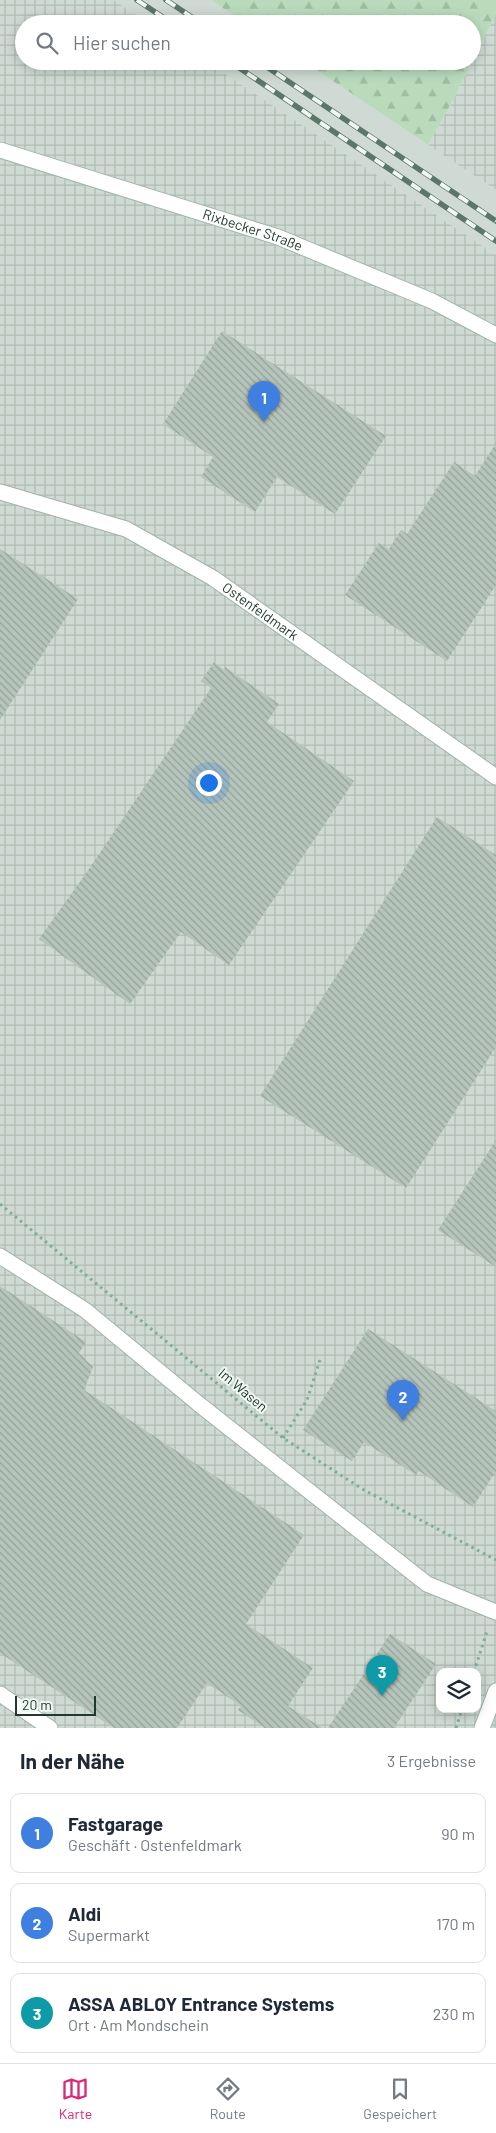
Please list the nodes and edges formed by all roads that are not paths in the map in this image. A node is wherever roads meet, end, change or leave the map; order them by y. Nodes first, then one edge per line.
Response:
1 (0, 150) edge
2 (496, 335) edge
3 (0, 492) edge
4 (496, 776) edge
5 (0, 1256) edge
6 (495, 1611) edge
7 (496, 1691) edge
8 (0, 1694) edge
9 (50, 1728) edge
10 (482, 1728) edge

1 - 2 street, Rixbecker Straße
3 - 4 street, Ostenfeldmark
5 - 6 street
7 - 10 street
8 - 9 street

